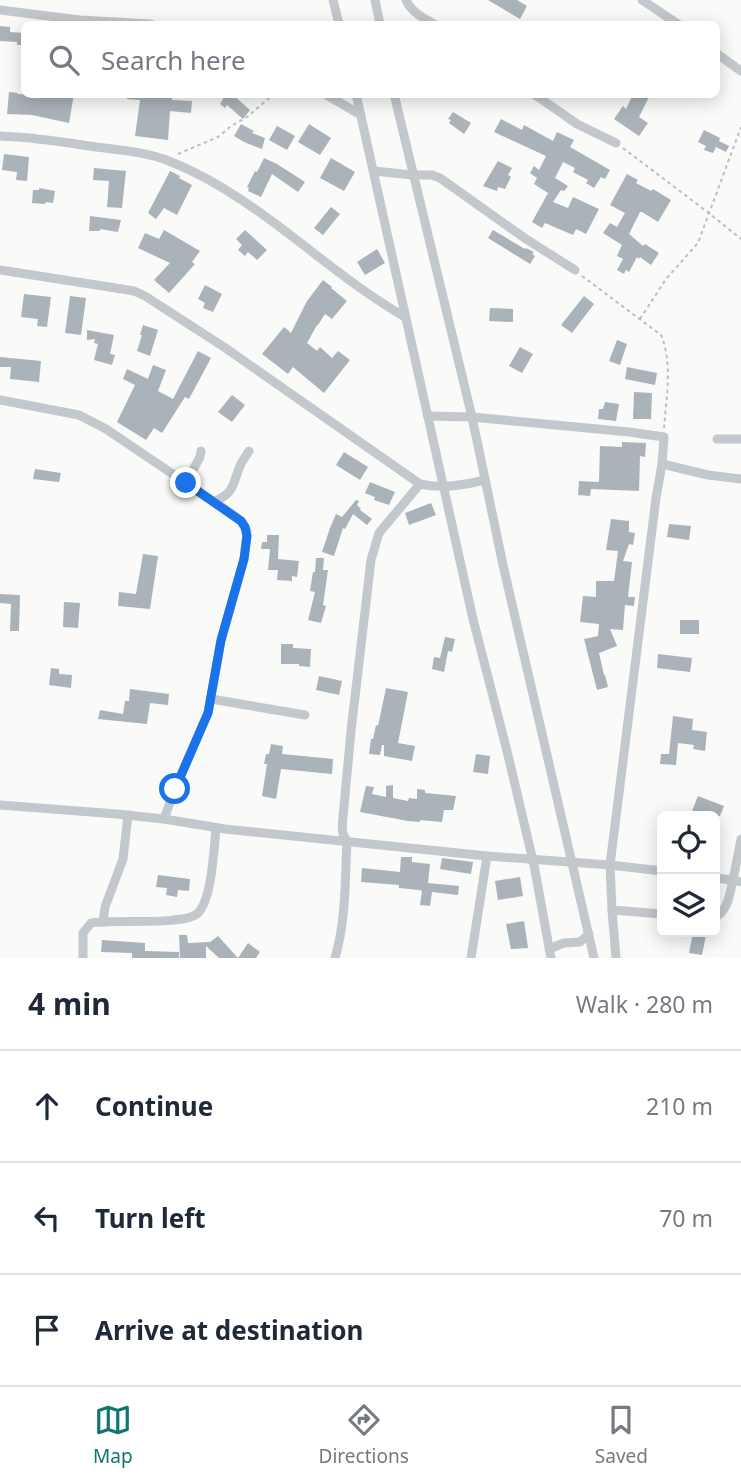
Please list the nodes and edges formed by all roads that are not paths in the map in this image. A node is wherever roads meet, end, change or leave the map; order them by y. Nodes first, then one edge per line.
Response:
1 (333, 0) edge
2 (375, 0) edge
3 (406, 0) edge
4 (642, 0) edge
5 (0, 10) edge
6 (98, 21) edge
7 (338, 21) edge
8 (379, 21) edge
9 (430, 21) edge
10 (674, 21) edge
11 (720, 56) edge
12 (741, 71) edge
13 (332, 98) edge
14 (357, 98) edge
15 (395, 98) edge
16 (540, 98) edge
17 (361, 115) junction
18 (0, 136) edge
19 (616, 143) road end
20 (374, 171) junction
21 (413, 175) junction
22 (0, 270) edge
23 (575, 270) road end
24 (405, 317) junction
25 (0, 400) edge
26 (428, 416) junction
27 (471, 417) junction
28 (717, 439) dead end
29 (741, 439) edge
30 (201, 451) dead end
31 (249, 451) dead end
32 (662, 464) junction
33 (741, 479) edge
34 (485, 480) junction
35 (186, 483) junction
36 (420, 484) junction
37 (443, 487) junction
38 (213, 502) junction
39 (211, 699) junction
40 (305, 715) dead end
41 (0, 805) edge
42 (128, 815) junction
43 (163, 819) junction
44 (216, 828) junction
45 (741, 839) edge
46 (347, 841) junction
47 (487, 856) junction
48 (531, 859) junction
49 (573, 863) junction
50 (610, 865) junction
51 (657, 870) edge
52 (737, 881) edge
53 (612, 910) junction
54 (657, 914) edge
55 (720, 915) edge
56 (103, 922) junction
57 (589, 934) junction
58 (550, 954) edge
59 (83, 958) edge
60 (335, 958) edge
61 (471, 958) edge
62 (594, 958) edge
63 (616, 958) edge

1 - 7 street
2 - 8 street
3 - 9 street
4 - 10 street
5 - 6 street
11 - 12 street
13 - 17 street
14 - 17 street
15 - 21 street
16 - 19 street
17 - 20 street
18 - 24 street
20 - 21 street
20 - 24 street
21 - 23 street
21 - 27 street
22 - 36 street
24 - 26 street
25 - 35 street
26 - 27 street
26 - 37 street
27 - 32 street
27 - 34 street
28 - 29 street
30 - 35 street
31 - 38 street
32 - 33 street
32 - 50 street
34 - 37 street
34 - 49 street
35 - 38 street
36 - 37 street
36 - 46 street
37 - 48 street
38 - 39 street
39 - 40 street
39 - 43 street
41 - 42 street
42 - 43 street
42 - 56 street
43 - 44 street
44 - 46 street
44 - 56 street
45 - 52 street
46 - 47 street
46 - 60 street
47 - 48 street
47 - 61 street
48 - 49 street
48 - 58 street
49 - 50 street
49 - 57 street
50 - 51 street
50 - 53 street
52 - 55 street
53 - 54 street
53 - 63 street
56 - 59 street
57 - 58 street
57 - 62 street

